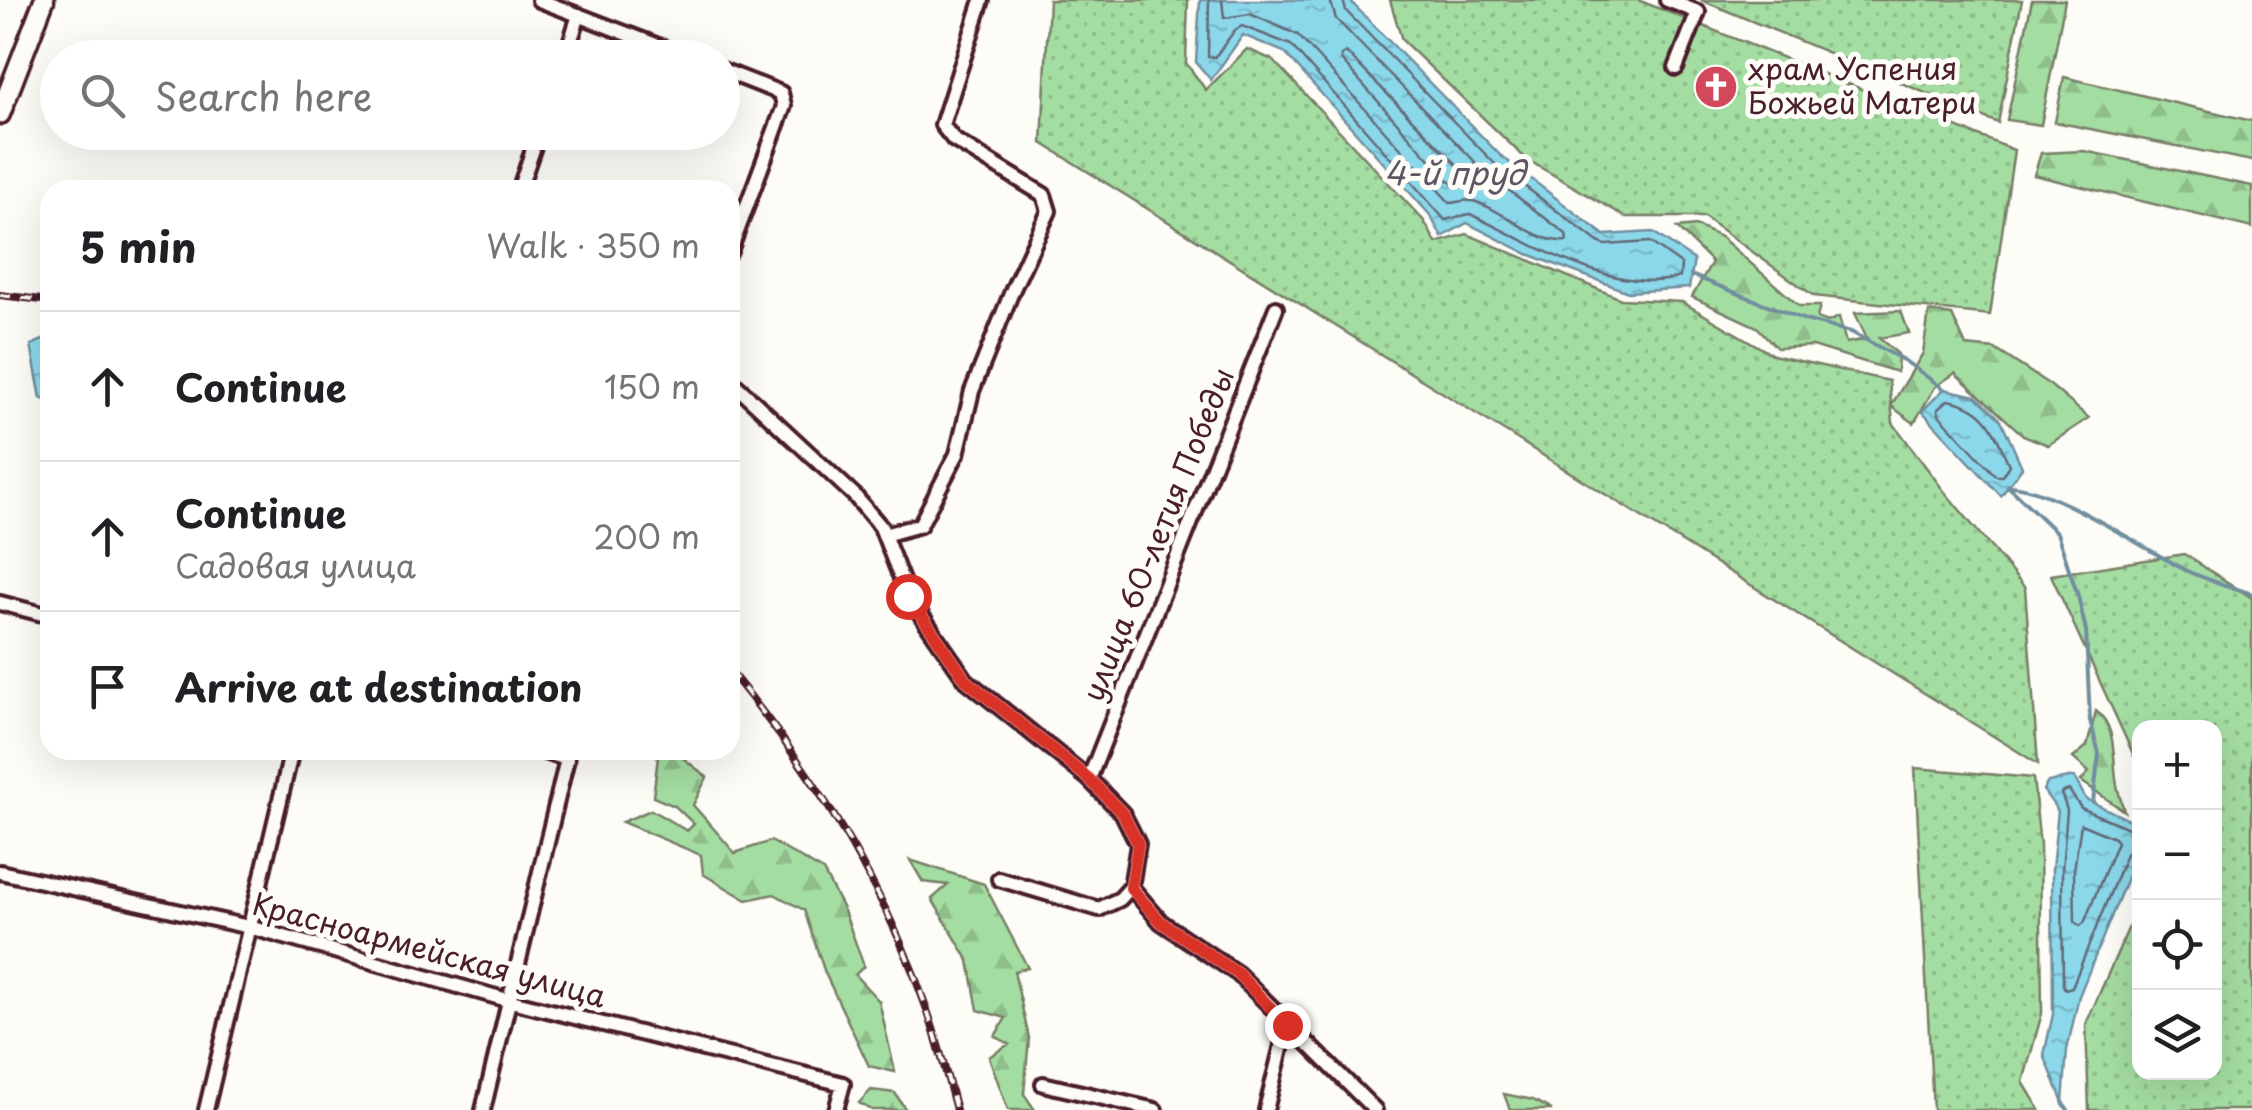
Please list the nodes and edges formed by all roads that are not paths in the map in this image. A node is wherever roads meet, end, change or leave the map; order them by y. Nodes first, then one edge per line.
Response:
1 (44, 0) edge
2 (539, 0) edge
3 (982, 0) edge
4 (1667, 0) edge
5 (580, 15) junction
6 (571, 40) edge
7 (644, 40) edge
8 (1676, 68) dead end
9 (740, 77) edge
10 (0, 114) edge
11 (533, 150) edge
12 (522, 180) edge
13 (740, 224) edge
14 (1276, 308) dead end
15 (740, 389) edge
16 (884, 535) junction
17 (0, 603) edge
18 (40, 613) edge
19 (290, 760) edge
20 (568, 760) edge
21 (1089, 779) junction
22 (0, 872) edge
23 (999, 879) dead end
24 (1131, 888) junction
25 (250, 927) junction
26 (511, 1001) junction
27 (1287, 1025) junction
28 (1043, 1084) dead end
29 (206, 1110) edge
30 (483, 1110) edge
31 (836, 1110) edge
32 (1155, 1110) edge
33 (1266, 1110) edge
34 (1375, 1110) edge

1 - 10 main road
2 - 5 street
3 - 16 street
4 - 8 street
5 - 6 street
5 - 7 street
9 - 13 street
11 - 12 street
14 - 21 street, улица 60-летия Победы
15 - 16 street
16 - 21 street
17 - 18 street
19 - 25 street
20 - 26 street
21 - 24 street
22 - 25 street, Красноармейская улица
23 - 24 street
24 - 27 street
25 - 26 street, Красноармейская улица
25 - 29 street
26 - 30 street
26 - 31 street, Красноармейская улица
27 - 33 street
27 - 34 street
28 - 32 street

